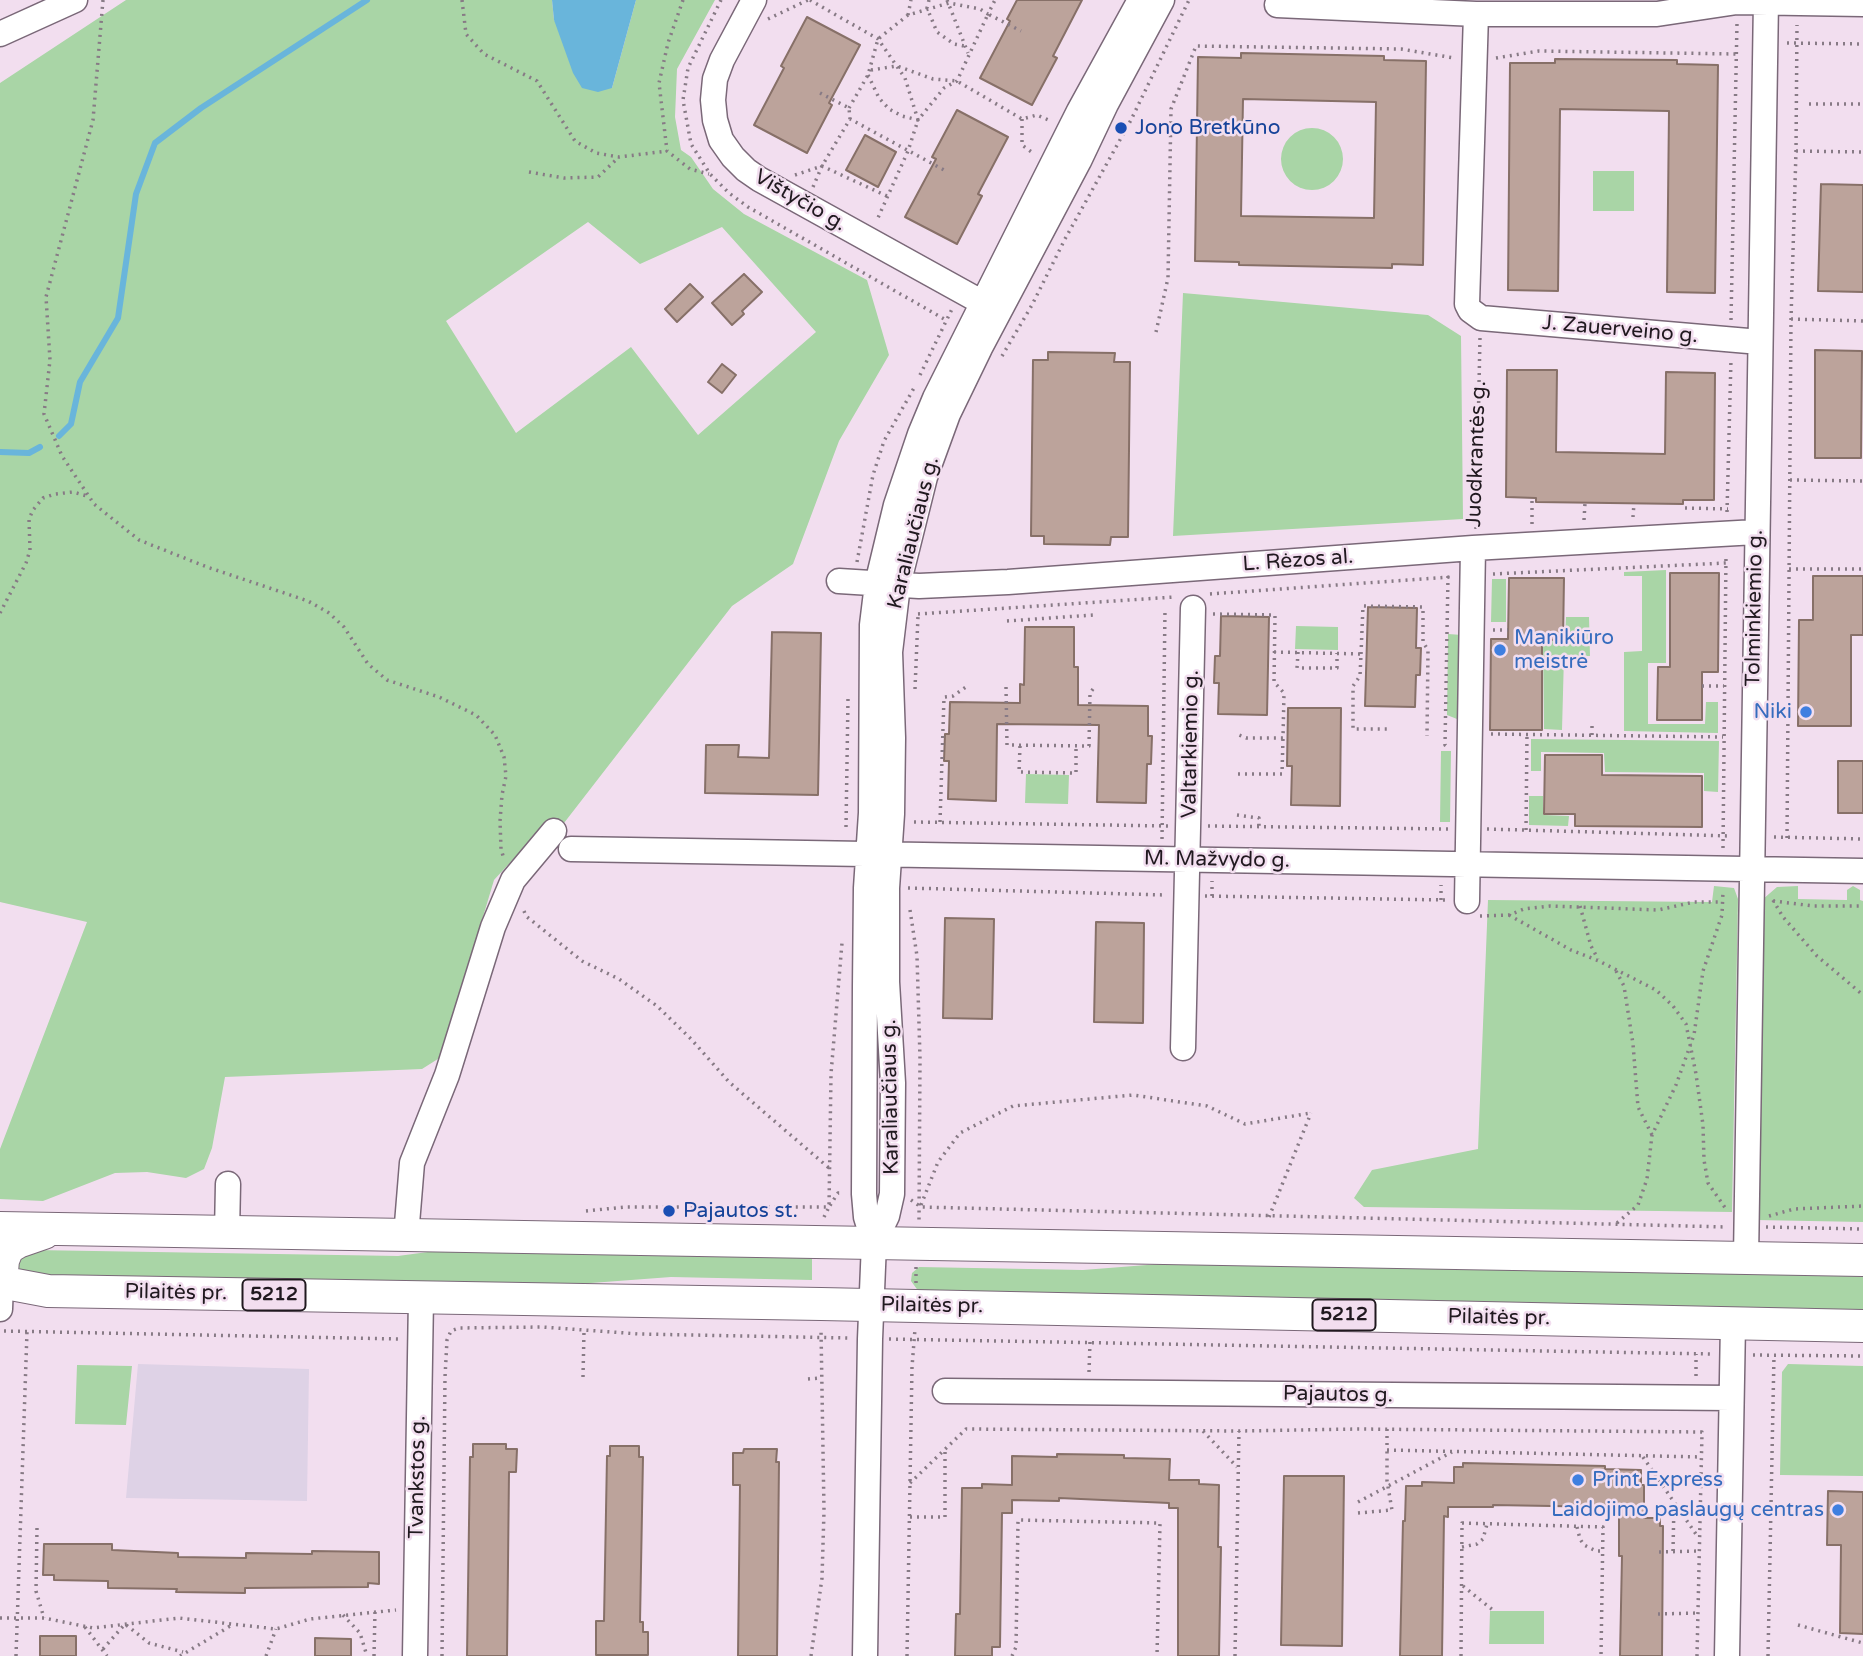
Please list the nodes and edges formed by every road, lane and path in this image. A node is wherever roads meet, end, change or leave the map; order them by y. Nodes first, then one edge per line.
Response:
1 (75, 0) edge
2 (103, 0) edge
3 (461, 0) edge
4 (683, 0) edge
5 (809, 0) edge
6 (911, 0) edge
7 (929, 0) edge
8 (995, 0) edge
9 (1140, 0) edge
10 (1163, 0) edge
11 (1189, 0) edge
12 (948, 1) edge
13 (1766, 1) edge
14 (1737, 2) junction
15 (1797, 3) junction
16 (1863, 4) edge
17 (762, 5) edge
18 (1277, 5) dead end
19 (927, 8) junction
20 (988, 14) junction
21 (1476, 14) junction
22 (908, 15) junction
23 (1021, 31) dead end
24 (0, 34) edge
25 (878, 39) junction
26 (1736, 41) junction
27 (1766, 42) junction
28 (1797, 43) junction
29 (1863, 44) edge
30 (964, 46) junction
31 (969, 54) junction
32 (1736, 54) junction
33 (1474, 58) junction
34 (897, 65) junction
35 (869, 72) junction
36 (957, 81) junction
37 (820, 93) dead end
38 (1809, 104) dead end
39 (1863, 104) edge
40 (849, 108) junction
41 (850, 119) junction
42 (1022, 119) junction
43 (918, 120) junction
44 (1053, 121) dead end
45 (667, 151) junction
46 (908, 151) junction
47 (1796, 151) junction
48 (1863, 152) edge
49 (1035, 155) dead end
50 (619, 157) junction
51 (822, 166) junction
52 (944, 170) dead end
53 (528, 172) dead end
54 (710, 174) dead end
55 (808, 197) junction
56 (889, 197) junction
57 (875, 225) dead end
58 (983, 303) junction
59 (1481, 317) junction
60 (1791, 319) junction
61 (1863, 321) edge
62 (1156, 332) dead end
63 (1731, 340) junction
64 (1760, 342) junction
65 (1000, 359) dead end
66 (1790, 480) junction
67 (1863, 481) edge
68 (87, 496) junction
69 (1532, 498) dead end
70 (1685, 500) dead end
71 (1585, 503) dead end
72 (1634, 503) dead end
73 (1727, 521) junction
74 (1633, 523) dead end
75 (1584, 526) dead end
76 (1531, 529) dead end
77 (1756, 532) junction
78 (1473, 548) junction
79 (1726, 563) junction
80 (1789, 569) junction
81 (1863, 569) edge
82 (1488, 575) dead end
83 (839, 581) dead end
84 (898, 585) junction
85 (1074, 603) dead end
86 (1165, 610) dead end
87 (1193, 611) joint
88 (0, 613) edge
89 (1093, 615) dead end
90 (1075, 616) junction
91 (1007, 621) dead end
92 (1488, 630) dead end
93 (1508, 630) dead end
94 (1274, 652) junction
95 (1298, 652) junction
96 (1337, 653) junction
97 (1361, 654) junction
98 (1096, 685) dead end
99 (1702, 686) dead end
100 (966, 687) dead end
101 (1006, 687) dead end
102 (1724, 687) junction
103 (915, 694) dead end
104 (1592, 726) dead end
105 (1391, 729) dead end
106 (1486, 734) dead end
107 (1527, 734) junction
108 (1239, 735) dead end
109 (1592, 735) junction
110 (1427, 736) dead end
111 (1723, 737) junction
112 (1283, 738) junction
113 (1020, 746) junction
114 (1076, 746) junction
115 (1238, 774) dead end
116 (910, 814) dead end
117 (1237, 815) dead end
118 (940, 822) dead end
119 (1259, 827) dead end
120 (1468, 828) junction
121 (1442, 830) dead end
122 (1526, 830) junction
123 (1723, 835) junction
124 (1752, 836) junction
125 (1787, 838) junction
126 (1863, 839) edge
127 (888, 854) junction
128 (1160, 859) junction
129 (1188, 859) junction
130 (1468, 864) junction
131 (1753, 869) junction
132 (1863, 871) edge
133 (513, 880) junction
134 (1723, 882) dead end
135 (897, 888) junction
136 (1160, 895) junction
137 (1188, 896) junction
138 (1441, 900) dead end
139 (1467, 901) joint
140 (1773, 901) junction
141 (909, 902) dead end
142 (1723, 902) junction
143 (1580, 906) junction
144 (1863, 906) edge
145 (1508, 915) junction
146 (1599, 961) junction
147 (1616, 970) junction
148 (1863, 995) edge
149 (1690, 1046) junction
150 (1183, 1048) dead end
151 (1652, 1135) junction
152 (829, 1168) dead end
153 (228, 1184) dead end
154 (1863, 1206) edge
155 (828, 1207) dead end
156 (920, 1207) junction
157 (1269, 1217) junction
158 (1615, 1224) junction
159 (0, 1228) edge
160 (1863, 1229) edge
161 (63, 1230) junction
162 (227, 1233) junction
163 (406, 1236) junction
164 (1744, 1237) junction
165 (822, 1242) junction
166 (874, 1243) junction
167 (917, 1243) junction
168 (1863, 1260) edge
169 (0, 1291) edge
170 (421, 1298) junction
171 (821, 1304) junction
172 (872, 1305) junction
173 (916, 1306) junction
174 (1733, 1323) junction
175 (1863, 1326) edge
176 (0, 1331) edge
177 (584, 1331) junction
178 (27, 1332) junction
179 (821, 1338) junction
180 (421, 1339) junction
181 (870, 1339) junction
182 (915, 1339) junction
183 (1090, 1342) junction
184 (1732, 1354) junction
185 (1774, 1355) junction
186 (1863, 1356) edge
187 (583, 1377) dead end
188 (820, 1378) junction
189 (808, 1379) dead end
190 (945, 1391) dead end
191 (1089, 1393) junction
192 (1731, 1398) junction
193 (1387, 1429) junction
194 (1203, 1431) junction
195 (1239, 1431) junction
196 (945, 1449) junction
197 (1387, 1450) junction
198 (1454, 1451) junction
199 (1642, 1456) junction
200 (1701, 1457) junction
201 (1238, 1468) junction
202 (910, 1483) junction
203 (1389, 1486) junction
204 (1674, 1501) junction
205 (1358, 1502) dead end
206 (1358, 1513) dead end
207 (909, 1517) junction
208 (1487, 1524) junction
209 (1577, 1527) junction
210 (37, 1528) dead end
211 (1700, 1538) junction
212 (1462, 1547) junction
213 (1602, 1551) junction
214 (1673, 1551) junction
215 (1699, 1551) junction
216 (1660, 1552) dead end
217 (1462, 1585) junction
218 (415, 1609) junction
219 (375, 1611) junction
220 (1494, 1611) dead end
221 (1698, 1613) junction
222 (1658, 1614) dead end
223 (343, 1615) junction
224 (0, 1618) edge
225 (17, 1618) junction
226 (44, 1618) junction
227 (125, 1624) junction
228 (234, 1625) junction
229 (1798, 1625) dead end
230 (84, 1626) junction
231 (276, 1629) junction
232 (1863, 1643) edge
233 (103, 1649) junction
234 (181, 1654) edge
235 (16, 1656) edge
236 (107, 1656) edge
237 (265, 1656) edge
238 (367, 1656) edge
239 (374, 1656) edge
240 (415, 1656) edge
241 (442, 1656) edge
242 (811, 1656) edge
243 (865, 1656) edge
244 (907, 1656) edge
245 (1012, 1656) edge
246 (1157, 1656) edge
247 (1235, 1656) edge
248 (1461, 1656) edge
249 (1601, 1656) edge
250 (1697, 1656) edge
251 (1727, 1656) edge
252 (1768, 1656) edge

1 - 24 street
2 - 68 path
3 - 50 path
4 - 45 path
5 - 17 path
5 - 25 path
6 - 22 path
7 - 19 path
8 - 20 path
9 - 58 street, Karaliaučiaus g.
10 - 84 street, Karaliaučiaus g.
11 - 65 path
12 - 19 path
12 - 20 path
12 - 30 path
13 - 14 street
13 - 15 street
13 - 27 street, Tolminkiemio g.
14 - 21 street
14 - 26 path
15 - 16 street
15 - 28 path
17 - 55 street, Vištyčio g.
18 - 21 street
19 - 22 path
19 - 30 path
20 - 23 path
20 - 31 path
21 - 33 street
22 - 25 path
25 - 34 path
25 - 35 path
26 - 27 path
26 - 32 path
27 - 28 path
27 - 64 street, Tolminkiemio g.
28 - 29 path
28 - 47 path
30 - 31 path
31 - 36 path
32 - 33 path
32 - 63 path
33 - 59 street
33 - 62 path
34 - 35 path
34 - 36 path
34 - 43 path
35 - 40 path
35 - 43 path
36 - 42 path
36 - 43 path
37 - 40 path
38 - 39 path
40 - 41 path
41 - 46 path
41 - 51 path
42 - 44 path
42 - 49 path
43 - 46 path
45 - 50 path
45 - 54 path
46 - 52 path
46 - 56 path
47 - 48 path
47 - 60 path
50 - 53 path
51 - 55 path
51 - 55 path
51 - 56 path
55 - 58 street, Vištyčio g.
56 - 57 path
58 - 84 street, Karaliaučiaus g.
59 - 63 street, J. Zauerveino g.
59 - 78 path, Juodkrantės g.
60 - 61 path
60 - 66 path
63 - 64 street, J. Zauerveino g.
63 - 73 path
64 - 77 street, Tolminkiemio g.
66 - 67 path
66 - 80 path
68 - 88 path
68 - 133 path
69 - 76 path
70 - 73 path
71 - 75 path
72 - 74 path
73 - 77 street, L. Rėzos al.
73 - 78 street, L. Rėzos al.
73 - 79 path
77 - 124 street, Tolminkiemio g.
78 - 84 street, L. Rėzos al.
78 - 120 street, Juodkrantės g.
79 - 82 path
79 - 102 path
80 - 81 path
80 - 125 path
83 - 84 street, L. Rėzos al.
84 - 103 path
84 - 127 street, Karaliaučiaus g.
85 - 90 path
86 - 128 path
87 - 94 path
87 - 129 street, Valtarkiemio g.
89 - 90 path
90 - 91 path
92 - 93 path
94 - 95 path
94 - 112 path
95 - 96 path
95 - 96 path
96 - 97 path
97 - 105 path
97 - 110 path
98 - 114 path
99 - 102 path
100 - 118 path
101 - 113 path
102 - 111 path
104 - 109 path
106 - 107 path
107 - 109 path
107 - 122 path
108 - 112 path
109 - 111 path
111 - 123 path
112 - 115 path
113 - 114 path
113 - 114 path
116 - 127 path
117 - 119 path
120 - 121 path
120 - 122 path
120 - 130 street, Juodkrantės g.
122 - 123 path
123 - 124 path
124 - 125 path
124 - 131 street, Tolminkiemio g.
125 - 126 path
127 - 128 street, M. Mažvydo g.
127 - 133 street, M. Mažvydo g.
127 - 135 street, Karaliaučiaus g.
127 - 135 path
127 - 166 street, Karaliaučiaus g.
128 - 129 street, M. Mažvydo g.
128 - 136 path
129 - 130 street, M. Mažvydo g.
129 - 137 street, Valtarkiemio g.
130 - 131 street, M. Mažvydo g.
130 - 139 street, Juodkrantės g.
131 - 132 street, M. Mažvydo g.
131 - 140 path
131 - 164 street, Tolminkiemio g.
133 - 152 path
133 - 163 street
134 - 142 path
135 - 136 path
135 - 166 street, Karaliaučiaus g.
136 - 137 path
137 - 138 path
137 - 150 street, Valtarkiemio g.
139 - 145 path
140 - 144 path
140 - 148 path
141 - 156 path
142 - 143 path
142 - 149 path
143 - 145 path
143 - 146 path
145 - 146 path
146 - 147 path
147 - 149 path
147 - 151 path
149 - 151 path
149 - 164 path
151 - 158 path
153 - 162 street
154 - 160 path
155 - 165 path
156 - 157 path
156 - 157 path
156 - 167 path
157 - 158 path
158 - 164 path
159 - 161 main road, Pilaitės pr. / 5212
161 - 162 main road, Pilaitės pr. / 5212
161 - 169 main road, Pilaitės pr. / 5212
162 - 163 main road, Pilaitės pr. / 5212
163 - 165 main road, Pilaitės pr. / 5212
164 - 167 main road, Pilaitės pr. / 5212
164 - 168 main road, Pilaitės pr. / 5212
165 - 166 main road, Pilaitės pr. / 5212
166 - 167 main road, Pilaitės pr. / 5212
166 - 172 street, Karaliaučiaus g.
167 - 173 path
169 - 170 main road, Pilaitės pr. / 5212
170 - 171 main road, Pilaitės pr. / 5212
170 - 180 street, Tvankstos g.
171 - 172 main road, Pilaitės pr. / 5212
171 - 179 path
172 - 173 main road, Pilaitės pr. / 5212
172 - 181 street, Karaliaučiaus g.
173 - 174 main road, Pilaitės pr. / 5212
173 - 182 path
174 - 175 main road, Pilaitės pr. / 5212
174 - 184 street
176 - 178 path
177 - 179 path
177 - 187 path
177 - 241 path
178 - 180 path
178 - 225 path
179 - 181 path
179 - 188 path
180 - 218 street, Tvankstos g.
181 - 182 path
181 - 243 street, Karaliaučiaus g.
182 - 183 path
182 - 202 path
183 - 184 path
183 - 191 path
184 - 185 path
184 - 192 street
185 - 186 path
185 - 252 path
188 - 189 path
188 - 242 path
190 - 191 street, Pajautos g.
191 - 192 street, Pajautos g.
192 - 251 street
193 - 195 path
193 - 197 path
193 - 200 path
194 - 195 path
194 - 196 path
194 - 201 path
195 - 201 path
196 - 202 path
196 - 207 path
197 - 198 path
197 - 203 path
198 - 199 path
198 - 203 path
199 - 200 path
199 - 204 path
200 - 211 path
201 - 247 path
202 - 207 path
203 - 205 path
203 - 206 path
204 - 211 path
204 - 214 path
207 - 244 path
208 - 209 path
208 - 212 path
208 - 212 path
209 - 213 path
209 - 213 path
210 - 226 path
211 - 215 path
212 - 217 path
213 - 249 path
214 - 215 path
214 - 216 path
215 - 221 path
217 - 220 path
217 - 248 path
218 - 219 path
218 - 240 street, Tvankstos g.
219 - 223 path
219 - 239 path
221 - 222 path
221 - 250 path
223 - 231 path
223 - 238 path
224 - 225 path
225 - 226 path
225 - 235 path
226 - 230 path
227 - 228 path
227 - 230 path
227 - 233 path
227 - 234 path
228 - 231 path
228 - 234 path
229 - 232 path
230 - 233 path
231 - 237 path
233 - 236 path
245 - 246 path

